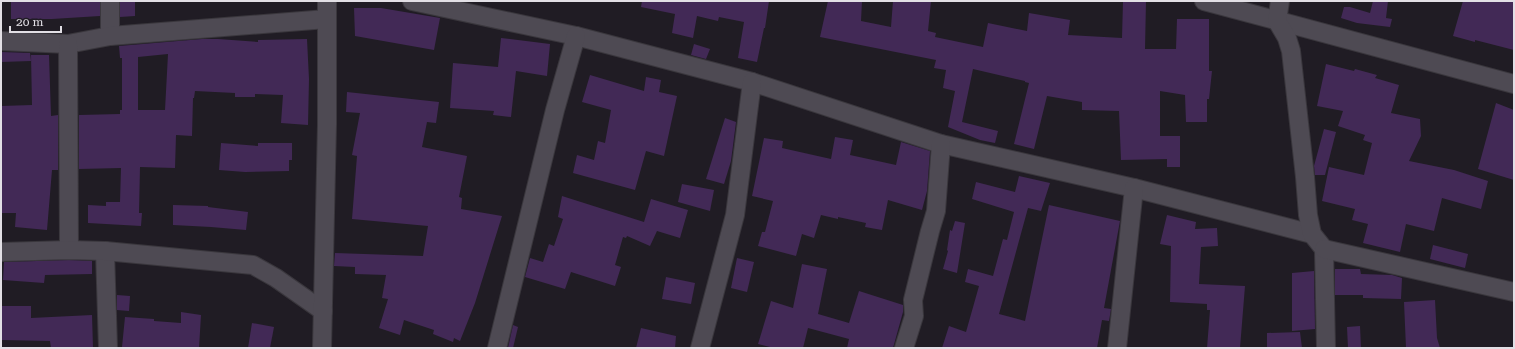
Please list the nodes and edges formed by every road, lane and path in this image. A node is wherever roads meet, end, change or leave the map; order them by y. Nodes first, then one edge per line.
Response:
1 (110, 1) edge
2 (327, 1) edge
3 (412, 1) edge
4 (1204, 1) edge
5 (1280, 1) edge
6 (327, 19) junction
7 (1277, 21) junction
8 (110, 36) junction
9 (576, 36) junction
10 (1, 41) edge
11 (68, 44) junction
12 (752, 82) junction
13 (1514, 84) edge
14 (941, 144) junction
15 (1134, 188) junction
16 (1312, 234) junction
17 (1324, 249) junction
18 (69, 250) junction
19 (105, 251) junction
20 (1, 252) edge
21 (1514, 292) edge
22 (323, 311) junction
23 (108, 348) edge
24 (322, 348) edge
25 (497, 348) edge
26 (700, 348) edge
27 (904, 348) edge
28 (1117, 348) edge
29 (1326, 348) edge

1 - 8 street
2 - 6 street
3 - 9 street
4 - 7 street
5 - 7 street
6 - 8 street
6 - 22 street
7 - 13 street
7 - 16 street
8 - 11 street
9 - 12 street
9 - 25 street
10 - 11 street
11 - 18 street
12 - 14 street
12 - 26 street
14 - 15 street
14 - 27 street
15 - 16 street
15 - 28 street
16 - 17 street
17 - 21 street
17 - 29 street
18 - 19 street
18 - 20 street
19 - 22 street
19 - 23 street
22 - 24 street

